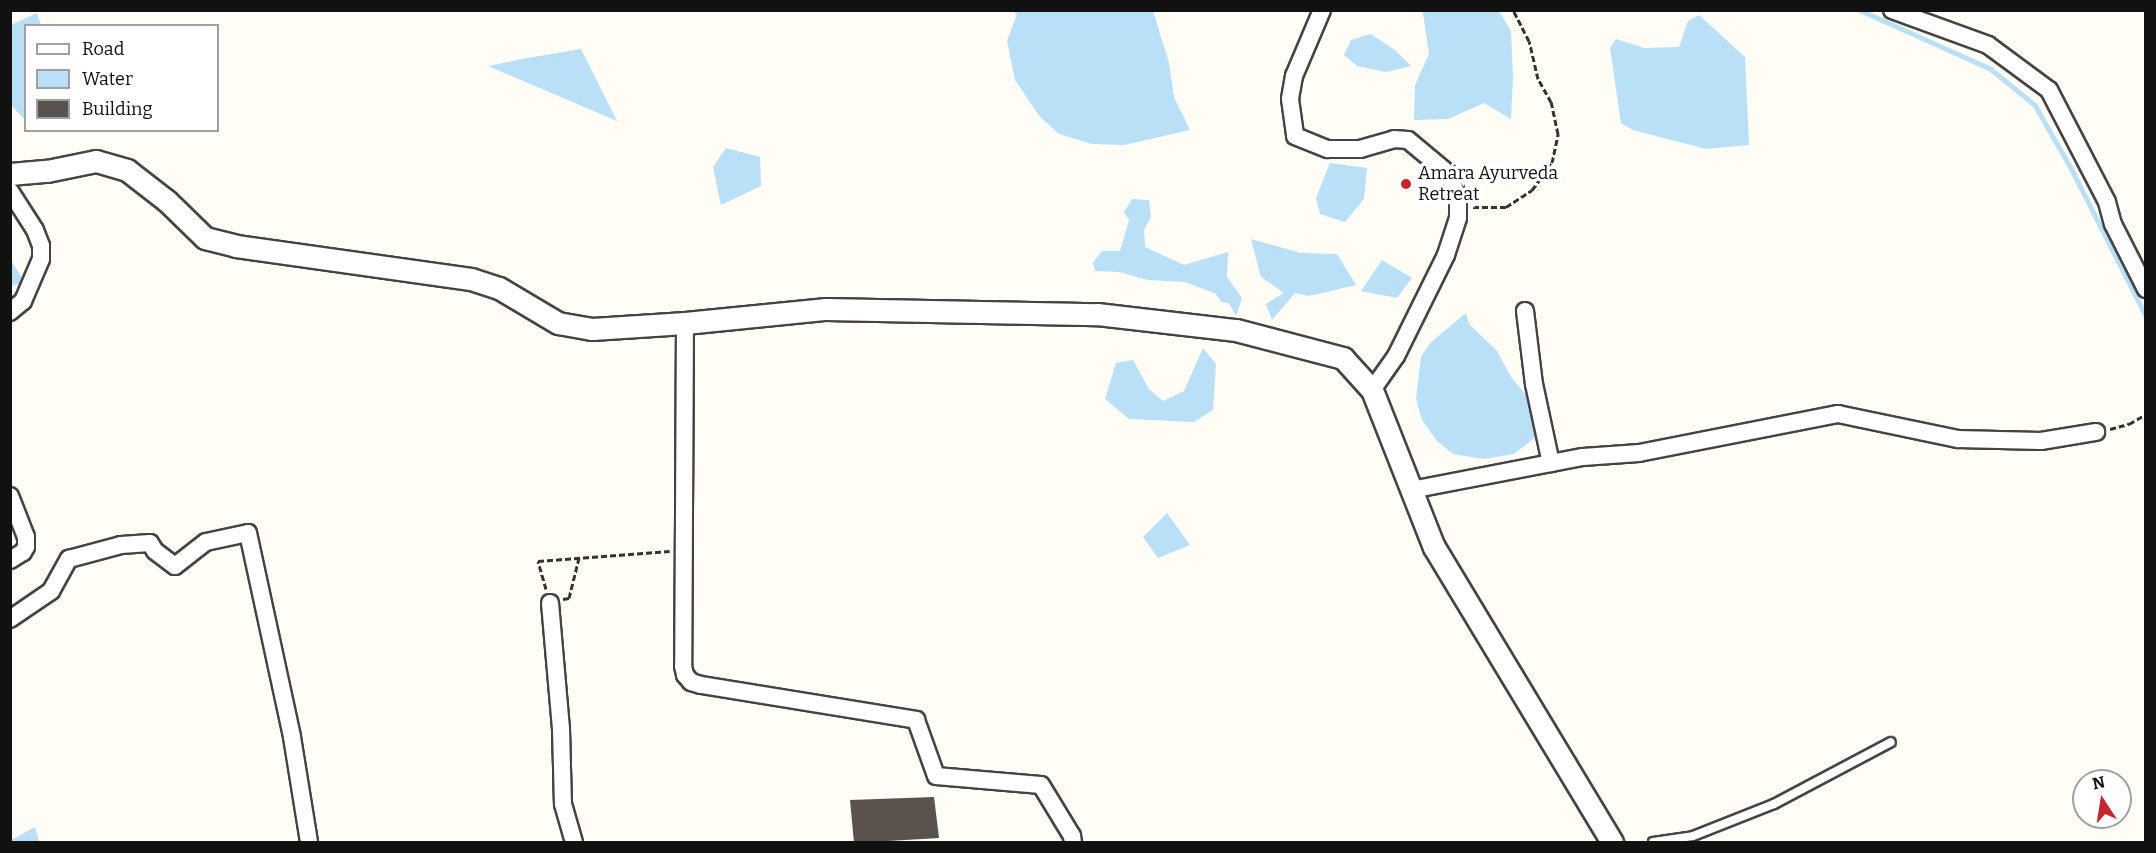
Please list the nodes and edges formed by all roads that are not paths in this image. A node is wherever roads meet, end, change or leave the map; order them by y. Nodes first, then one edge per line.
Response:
1 (1322, 10) edge
2 (1892, 10) edge
3 (10, 174) edge
4 (10, 191) edge
5 (2145, 289) edge
6 (1525, 310) dead end
7 (10, 312) edge
8 (685, 323) junction
9 (1372, 390) junction
10 (2096, 432) road end
11 (1551, 463) junction
12 (1412, 490) junction
13 (10, 496) edge
14 (10, 560) edge
15 (550, 603) road end
16 (10, 619) edge
17 (1891, 742) dead end
18 (309, 843) edge
19 (574, 843) edge
20 (1072, 843) edge
21 (1612, 843) edge
22 (1653, 843) edge

1 - 9 street
2 - 5 street
3 - 8 street
4 - 7 street
6 - 11 street
8 - 9 street
8 - 20 street
9 - 12 street
10 - 11 street
11 - 12 street
12 - 21 street
13 - 14 street
15 - 19 street
16 - 18 street
17 - 22 lane

